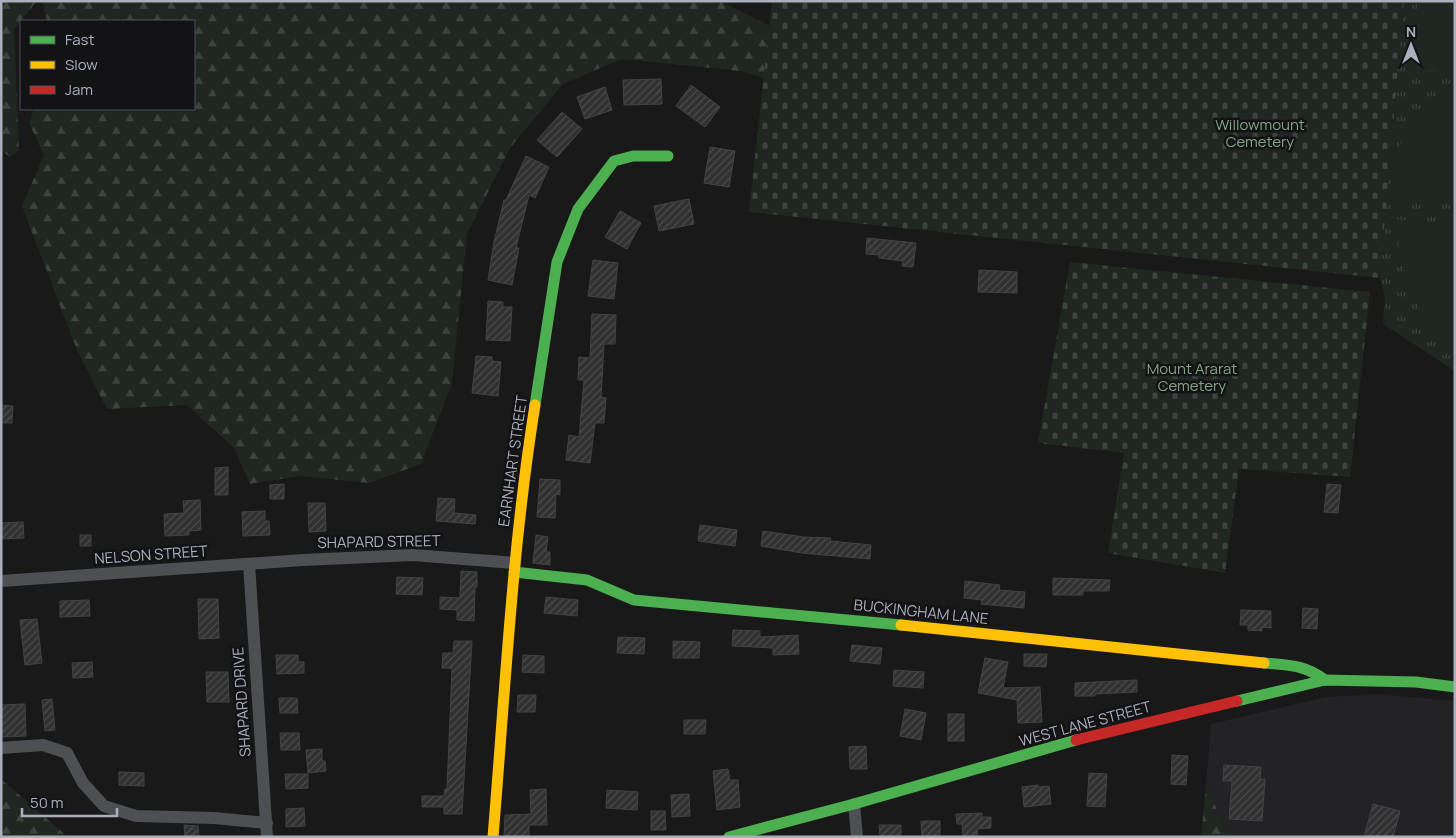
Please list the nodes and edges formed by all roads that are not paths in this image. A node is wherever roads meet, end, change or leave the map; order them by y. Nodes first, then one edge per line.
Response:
1 (668, 156) dead end
2 (303, 560) joint
3 (249, 564) junction
4 (514, 568) junction
5 (1, 581) edge
6 (1325, 680) junction
7 (1455, 687) edge
8 (1, 748) edge
9 (854, 804) junction
10 (266, 823) junction
11 (267, 837) edge
12 (493, 837) edge
13 (729, 837) edge
14 (857, 837) edge

1 - 4 street, EARNHART STREET
2 - 3 street, NELSON STREET
2 - 4 street, SHAPARD STREET
3 - 5 street, NELSON STREET
3 - 10 street, SHAPARD DRIVE
4 - 6 street, BUCKINGHAM LANE
4 - 12 street, EARNHART STREET
6 - 7 street, WEST LANE STREET
6 - 9 street, WEST LANE STREET
8 - 10 street
9 - 13 street, WEST LANE STREET
9 - 14 street
10 - 11 street, SHAPARD DRIVE

